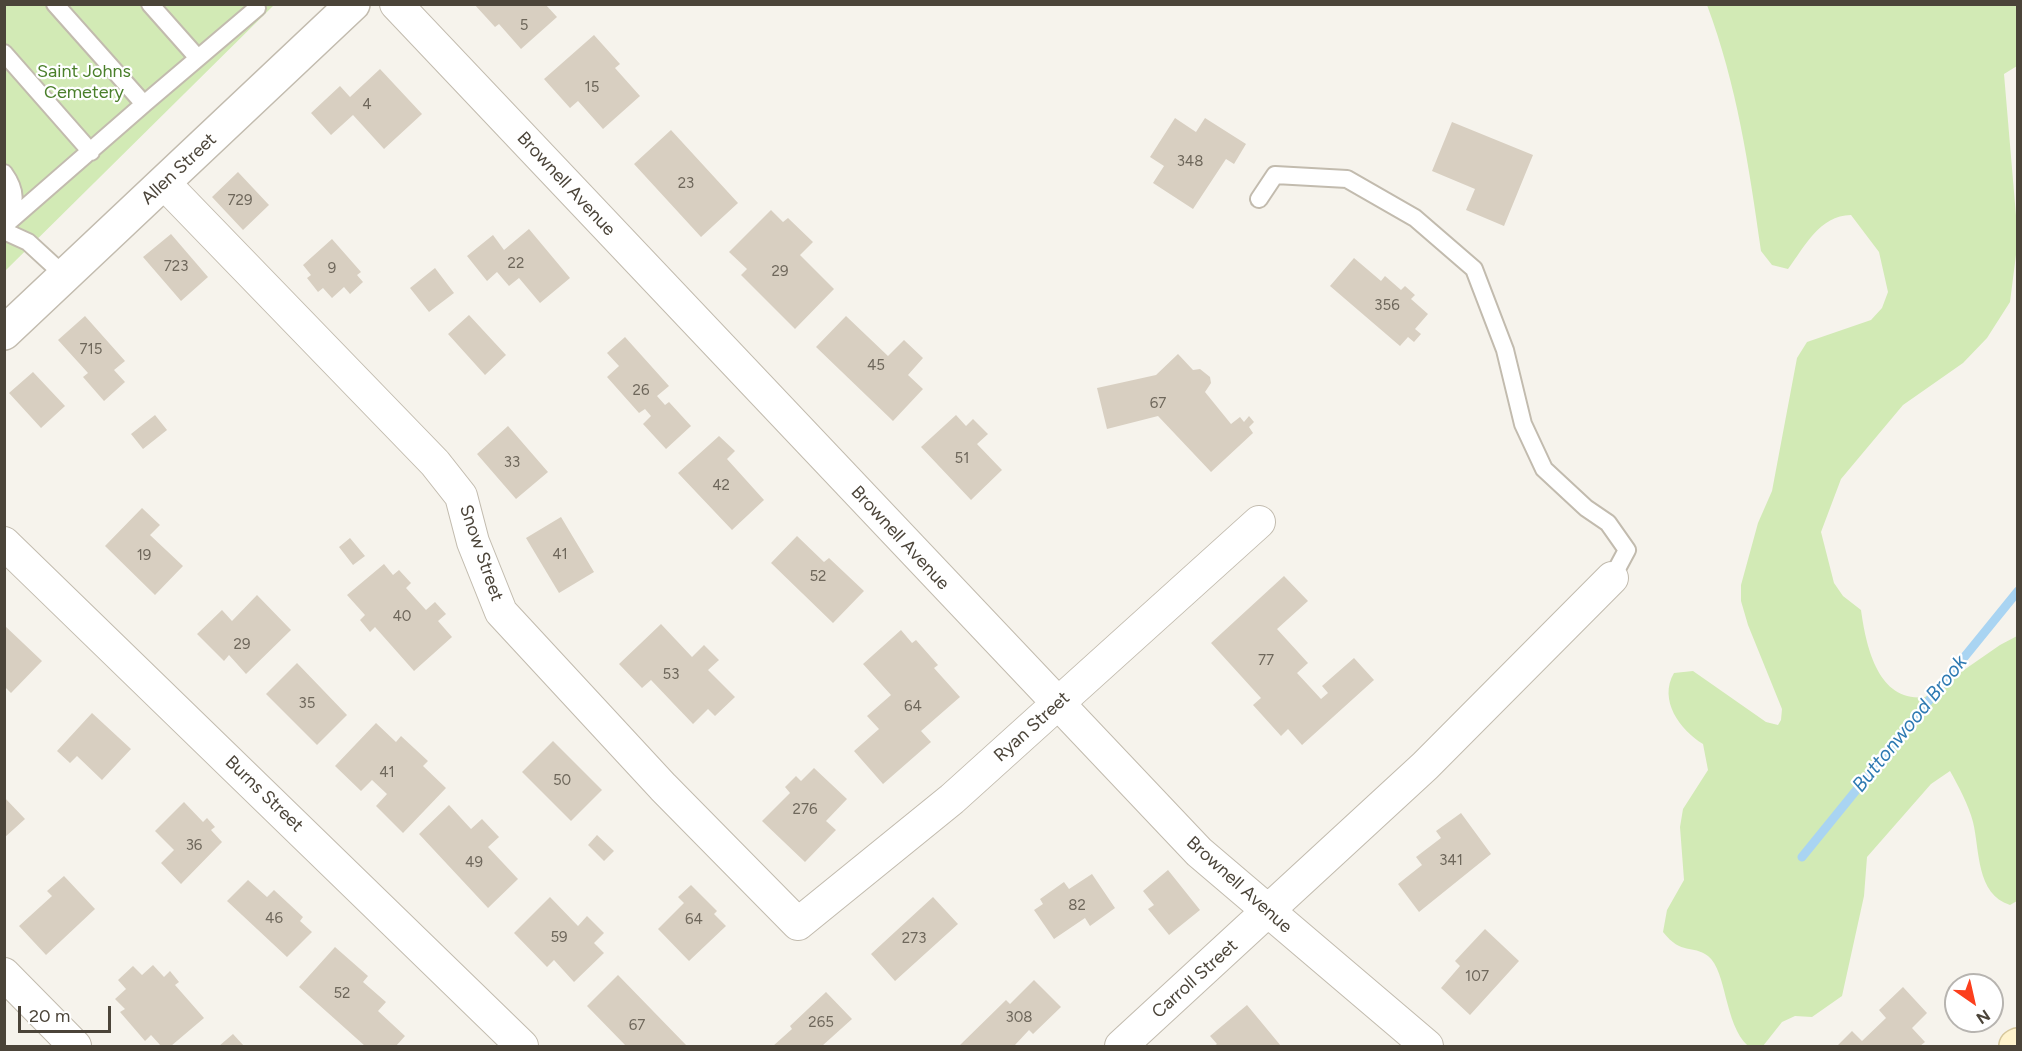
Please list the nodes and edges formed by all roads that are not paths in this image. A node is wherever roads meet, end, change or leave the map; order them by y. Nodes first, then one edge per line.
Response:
1 (55, 4) edge
2 (150, 4) edge
3 (352, 4) edge
4 (396, 4) edge
5 (257, 6) edge
6 (4, 53) edge
7 (197, 57) junction
8 (144, 104) junction
9 (91, 152) junction
10 (4, 173) edge
11 (164, 183) junction
12 (1258, 199) dead end
13 (4, 227) edge
14 (65, 276) junction
15 (4, 333) edge
16 (1259, 522) dead end
17 (4, 543) edge
18 (1612, 578) joint
19 (1058, 703) junction
20 (1269, 912) junction
21 (798, 924) joint
22 (4, 974) edge
23 (75, 1047) edge
24 (522, 1047) edge
25 (1121, 1047) edge
26 (1427, 1047) edge

1 - 8 lane
2 - 7 lane
3 - 11 street, Allen Street
4 - 19 street, Brownell Avenue
5 - 7 lane
6 - 9 lane
7 - 8 lane
8 - 9 lane
9 - 13 lane
10 - 13 lane
11 - 14 street, Allen Street
11 - 21 street, Snow Street
12 - 18 lane
13 - 14 lane
14 - 15 street, Allen Street
16 - 19 street, Ryan Street
17 - 24 street, Burns Street
18 - 20 street, Carroll Street
19 - 20 street, Brownell Avenue
19 - 21 street, Ryan Street
20 - 25 street, Carroll Street
20 - 26 street, Brownell Avenue
22 - 23 street

